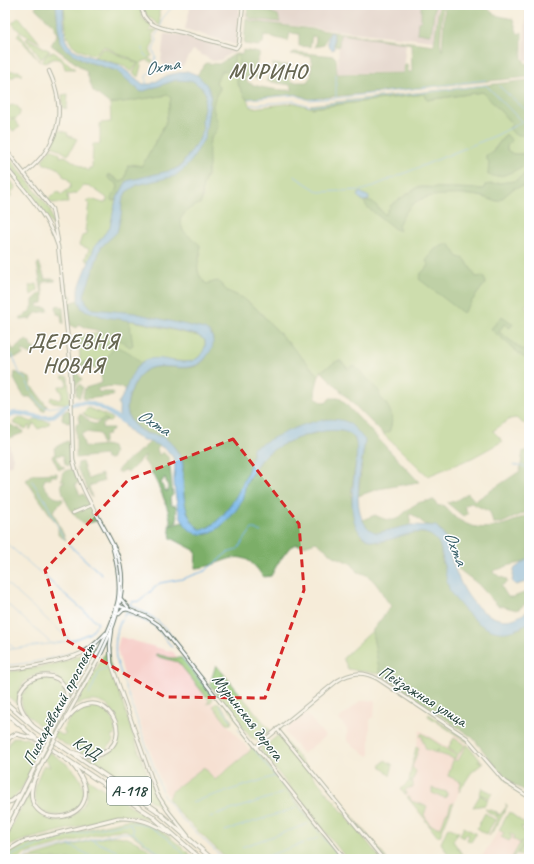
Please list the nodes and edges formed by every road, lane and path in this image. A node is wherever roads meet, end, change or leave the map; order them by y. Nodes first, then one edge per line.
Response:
1 (141, 5) edge
2 (243, 5) edge
3 (49, 71) dead end
4 (5, 149) edge
5 (5, 166) edge
6 (9, 171) junction
7 (5, 174) edge
8 (24, 174) junction
9 (58, 246) junction
10 (92, 505) junction
11 (73, 513) dead end
12 (111, 542) junction
13 (121, 598) junction
14 (118, 605) junction
15 (130, 610) junction
16 (117, 616) junction
17 (113, 628) junction
18 (108, 631) junction
19 (5, 669) edge
20 (5, 702) edge
21 (64, 711) junction
22 (5, 712) edge
23 (66, 718) junction
24 (35, 728) junction
25 (277, 729) junction
26 (39, 741) junction
27 (256, 747) junction
28 (5, 749) edge
29 (67, 750) junction
30 (71, 762) junction
31 (35, 777) junction
32 (23, 791) junction
33 (529, 797) edge
34 (5, 803) edge
35 (5, 825) edge
36 (5, 834) edge
37 (188, 837) junction
38 (182, 841) junction
39 (5, 852) edge
40 (202, 859) edge
41 (212, 859) edge
42 (345, 859) edge
43 (383, 859) edge

1 - 2 street
3 - 8 street
4 - 8 street
5 - 6 street
6 - 7 street
6 - 9 street
8 - 9 street
9 - 10 street
10 - 11 street
10 - 12 street
12 - 13 street
12 - 14 street
13 - 14 street
13 - 15 street
14 - 15 street, Муринская дорога
14 - 16 street, Пискарёвский проспект
14 - 18 street, Пискарёвский проспект
15 - 16 street
15 - 27 street, Муринская дорога
16 - 17 street, Пискарёвский проспект
17 - 23 street, Пискарёвский проспект
17 - 37 street
18 - 19 street
18 - 21 street, Пискарёвский проспект
20 - 24 highway, КАД / А-118
21 - 24 main road
21 - 32 main road, Пискарёвский проспект, bridge
22 - 26 highway, КАД / А-118
23 - 29 main road
23 - 31 main road, Пискарёвский проспект, bridge
24 - 29 highway, КАД / А-118
25 - 27 street, Пейзажная улица
25 - 33 street, Пейзажная улица
25 - 43 street, Муринская дорога
26 - 28 main road
26 - 30 highway, КАД / А-118
27 - 42 street, Муринская дорога
29 - 37 highway, КАД / А-118
30 - 31 main road
30 - 38 highway, КАД / А-118
31 - 36 main road, Пискарёвский проспект
32 - 34 main road
32 - 35 main road, Пискарёвский проспект
37 - 41 highway, КАД / А-118
38 - 39 main road
38 - 40 highway, КАД / А-118

